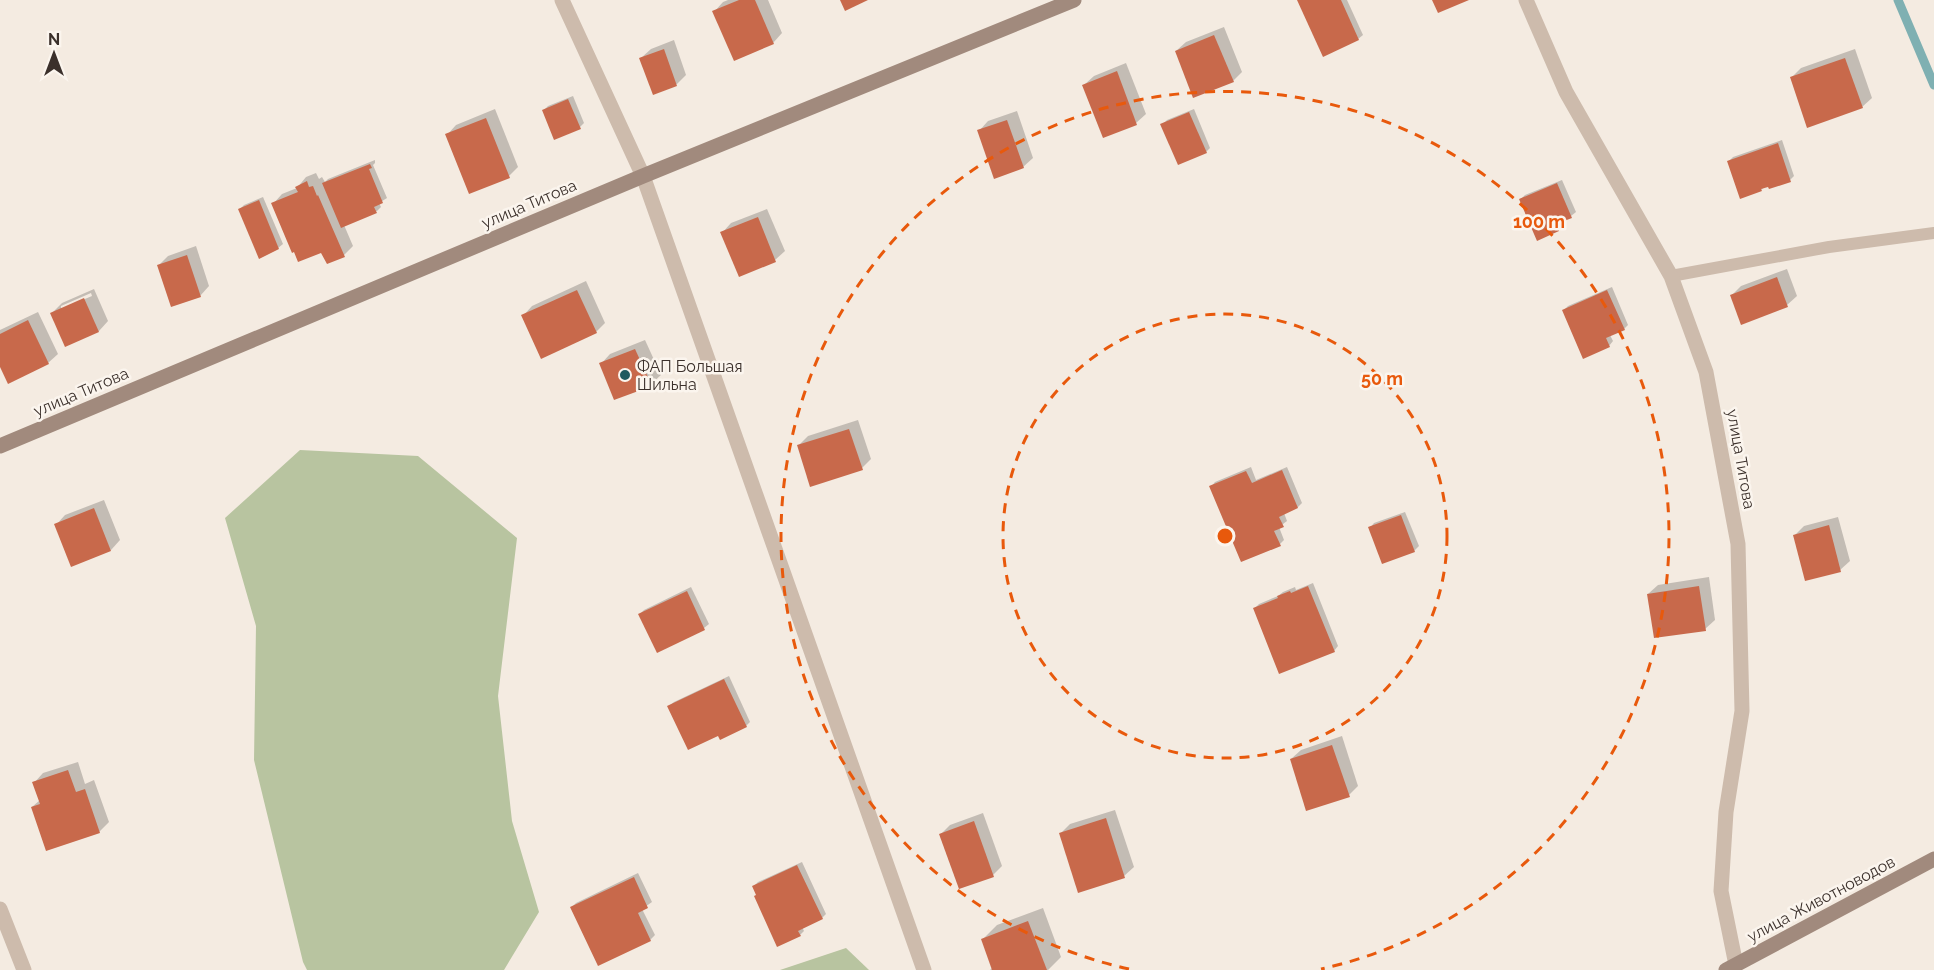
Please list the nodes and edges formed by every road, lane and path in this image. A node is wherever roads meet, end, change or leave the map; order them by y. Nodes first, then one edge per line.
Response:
1 (562, 0) edge
2 (1074, 0) edge
3 (1526, 0) edge
4 (643, 176) junction
5 (1934, 233) edge
6 (1671, 276) junction
7 (0, 446) edge
8 (1934, 859) edge
9 (0, 909) edge
10 (1731, 967) edge
11 (24, 970) edge
12 (924, 970) edge

1 - 4 street
2 - 4 street, улица Титова
3 - 6 street, улица Титова
4 - 7 street, улица Титова
4 - 12 street
5 - 6 lane
6 - 10 street, улица Титова
8 - 10 street, улица Животноводов
9 - 11 street

